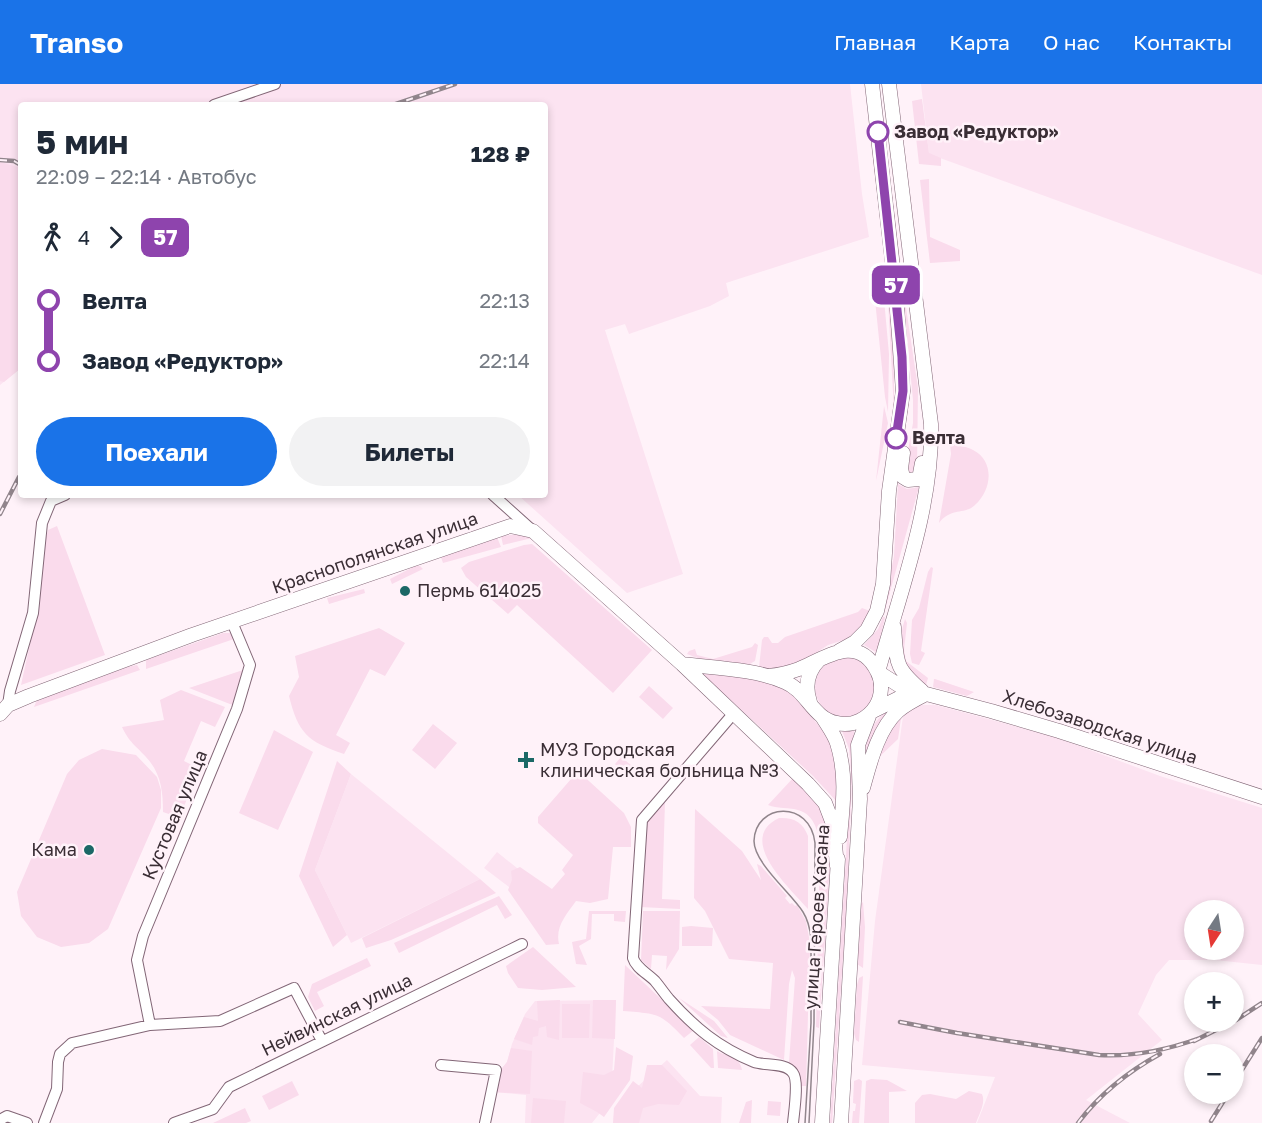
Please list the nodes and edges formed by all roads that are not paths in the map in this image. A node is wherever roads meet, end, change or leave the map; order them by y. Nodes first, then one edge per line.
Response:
1 (275, 84) edge
2 (872, 84) edge
3 (889, 84) edge
4 (223, 102) edge
5 (903, 391) junction
6 (927, 394) junction
7 (58, 498) edge
8 (495, 498) edge
9 (512, 520) junction
10 (894, 615) junction
11 (232, 622) junction
12 (839, 651) junction
13 (820, 659) junction
14 (682, 664) junction
15 (878, 672) junction
16 (768, 676) junction
17 (926, 694) junction
18 (810, 702) junction
19 (4, 710) edge
20 (871, 713) junction
21 (733, 714) junction
22 (823, 718) junction
23 (1262, 797) edge
24 (860, 800) junction
25 (837, 866) junction
26 (522, 944) dead end
27 (150, 1025) junction
28 (322, 1041) junction
29 (441, 1065) dead end
30 (0, 1120) edge
31 (27, 1123) edge
32 (44, 1123) edge
33 (174, 1123) edge
34 (485, 1123) edge
35 (793, 1123) edge
36 (822, 1123) edge
37 (841, 1123) edge

1 - 4 street
2 - 5 main road
3 - 6 main road
5 - 6 main road
5 - 12 main road
6 - 10 main road
7 - 19 street
8 - 9 street
9 - 11 main road, Краснополянская улица
9 - 14 main road
10 - 15 main road
10 - 17 main road
11 - 19 main road, Краснополянская улица
11 - 27 street, Кустовая улица
12 - 13 main road
12 - 15 main road
13 - 16 main road
13 - 18 main road
14 - 16 main road
14 - 21 main road
15 - 17 main road, Хлебозаводская улица
15 - 20 main road
16 - 18 main road
17 - 20 main road
17 - 23 main road, Хлебозаводская улица
17 - 24 main road
18 - 22 main road
20 - 22 main road
20 - 24 main road, улица Героев Хасана
21 - 25 main road
21 - 35 street
22 - 25 main road, улица Героев Хасана
24 - 37 main road, улица Героев Хасана
25 - 36 main road, улица Героев Хасана
26 - 28 street, Нейвинская улица
27 - 28 street
27 - 32 street
28 - 33 street, Нейвинская улица
29 - 34 street
30 - 31 street

